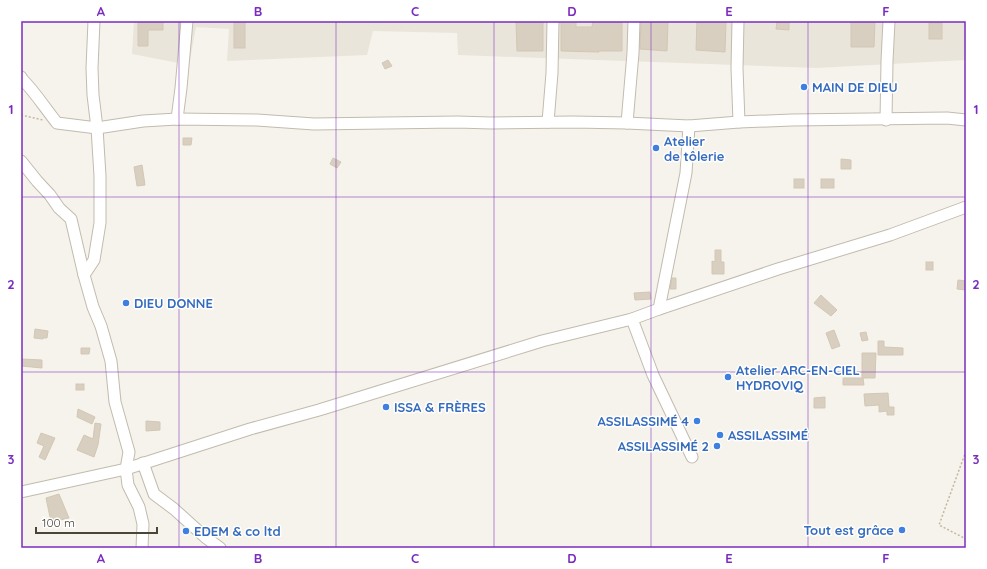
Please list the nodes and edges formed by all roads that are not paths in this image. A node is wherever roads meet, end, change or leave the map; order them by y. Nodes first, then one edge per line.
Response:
1 (94, 21) edge
2 (187, 21) edge
3 (553, 21) edge
4 (634, 21) edge
5 (738, 21) edge
6 (889, 21) edge
7 (21, 77) edge
8 (177, 119) junction
9 (886, 120) junction
10 (966, 120) edge
11 (548, 122) junction
12 (739, 122) junction
13 (627, 123) junction
14 (689, 126) junction
15 (97, 128) junction
16 (21, 161) edge
17 (966, 207) edge
18 (84, 275) junction
19 (659, 309) junction
20 (632, 318) junction
21 (692, 457) dead end
22 (143, 463) junction
23 (126, 469) junction
24 (21, 492) edge
25 (142, 548) edge
26 (220, 548) edge

1 - 15 street
2 - 8 street
3 - 11 street
4 - 13 street
5 - 12 street
6 - 9 street
7 - 15 street
8 - 11 street
8 - 15 street
9 - 10 street
9 - 12 street
11 - 13 street
12 - 14 street
13 - 14 street
14 - 19 street
15 - 18 street
16 - 18 street
17 - 19 street
18 - 23 street
19 - 20 street
20 - 21 street
20 - 22 street
22 - 23 street
22 - 26 street
23 - 24 street
23 - 25 street

